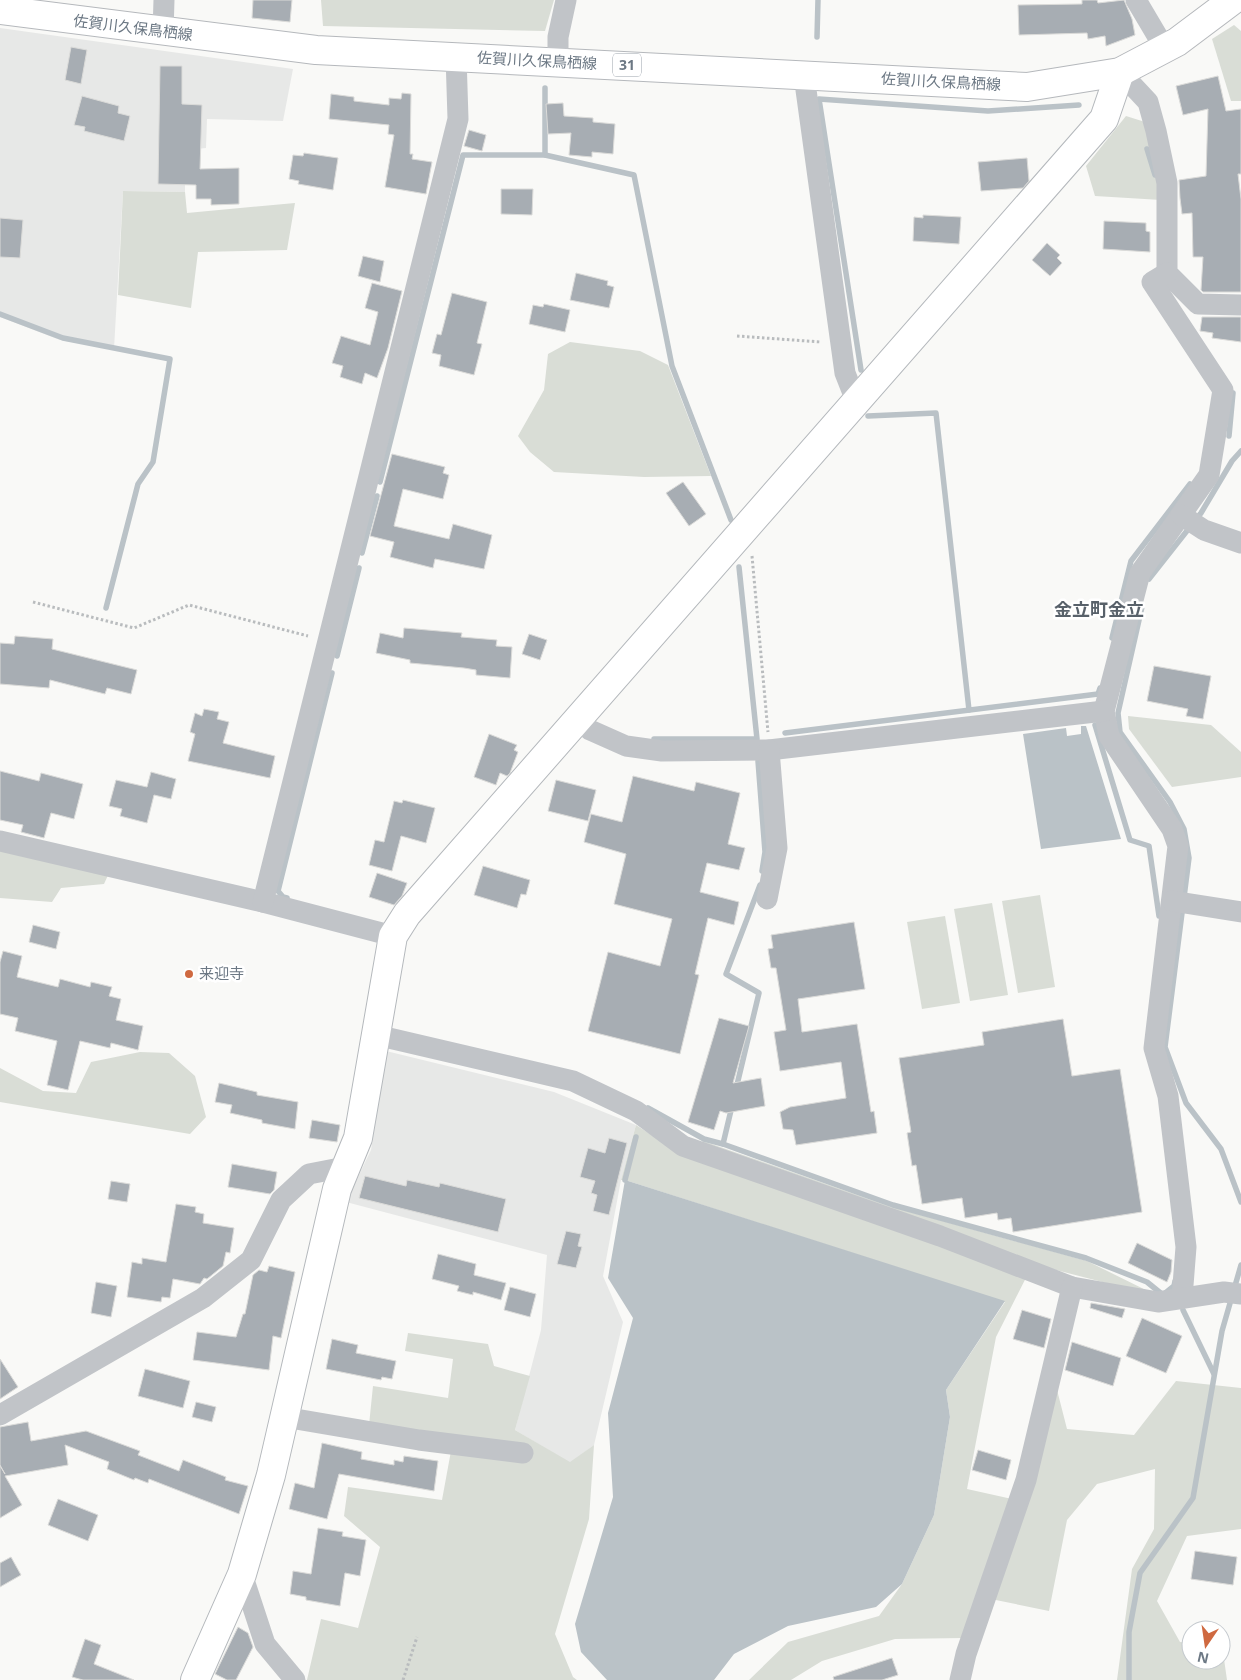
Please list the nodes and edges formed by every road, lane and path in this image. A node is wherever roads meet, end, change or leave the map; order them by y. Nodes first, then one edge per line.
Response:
1 (164, 0) edge
2 (566, 0) edge
3 (1136, 0) edge
4 (1233, 0) edge
5 (0, 10) edge
6 (163, 32) junction
7 (1165, 49) junction
8 (456, 56) junction
9 (558, 62) junction
10 (1120, 72) junction
11 (807, 75) junction
12 (1167, 273) junction
13 (1241, 305) edge
14 (737, 336) dead end
15 (841, 344) junction
16 (856, 401) junction
17 (1181, 515) junction
18 (739, 534) junction
19 (1241, 543) edge
20 (33, 602) dead end
21 (328, 641) junction
22 (1104, 711) junction
23 (577, 719) junction
24 (769, 750) junction
25 (0, 841) edge
26 (767, 899) dead end
27 (1172, 901) junction
28 (263, 902) junction
29 (1241, 912) edge
30 (393, 936) junction
31 (376, 1035) junction
32 (345, 1167) junction
33 (1072, 1287) junction
34 (1232, 1293) edge
35 (1182, 1298) junction
36 (0, 1416) edge
37 (284, 1417) junction
38 (524, 1453) dead end
39 (242, 1574) junction
40 (417, 1637) dead end
41 (196, 1680) edge
42 (295, 1680) edge
43 (403, 1680) edge
44 (960, 1680) edge

1 - 6 street
2 - 9 street
3 - 7 street
4 - 7 street, 佐賀川久保鳥栖線 / 31
5 - 6 street, 佐賀川久保鳥栖線 / 31
6 - 8 street, 佐賀川久保鳥栖線 / 31
7 - 10 street, 佐賀川久保鳥栖線 / 31
8 - 9 street, 佐賀川久保鳥栖線 / 31
8 - 21 street
9 - 11 street, 佐賀川久保鳥栖線 / 31
10 - 11 street, 佐賀川久保鳥栖線 / 31
10 - 12 street
10 - 16 street
11 - 15 street
12 - 13 street
12 - 17 street
14 - 15 path
15 - 16 street
16 - 18 street
17 - 19 street
17 - 22 street
18 - 23 street
18 - 24 path
20 - 21 path
21 - 28 street
22 - 24 street
22 - 27 street
23 - 24 street
23 - 30 street
24 - 26 street
25 - 28 street
27 - 29 street
27 - 35 street
28 - 30 street
30 - 31 street
31 - 32 street
31 - 33 street
32 - 36 street
32 - 37 street
33 - 35 street
33 - 44 street
34 - 35 street
37 - 38 street
37 - 39 street
39 - 41 street
39 - 42 street
40 - 43 path

